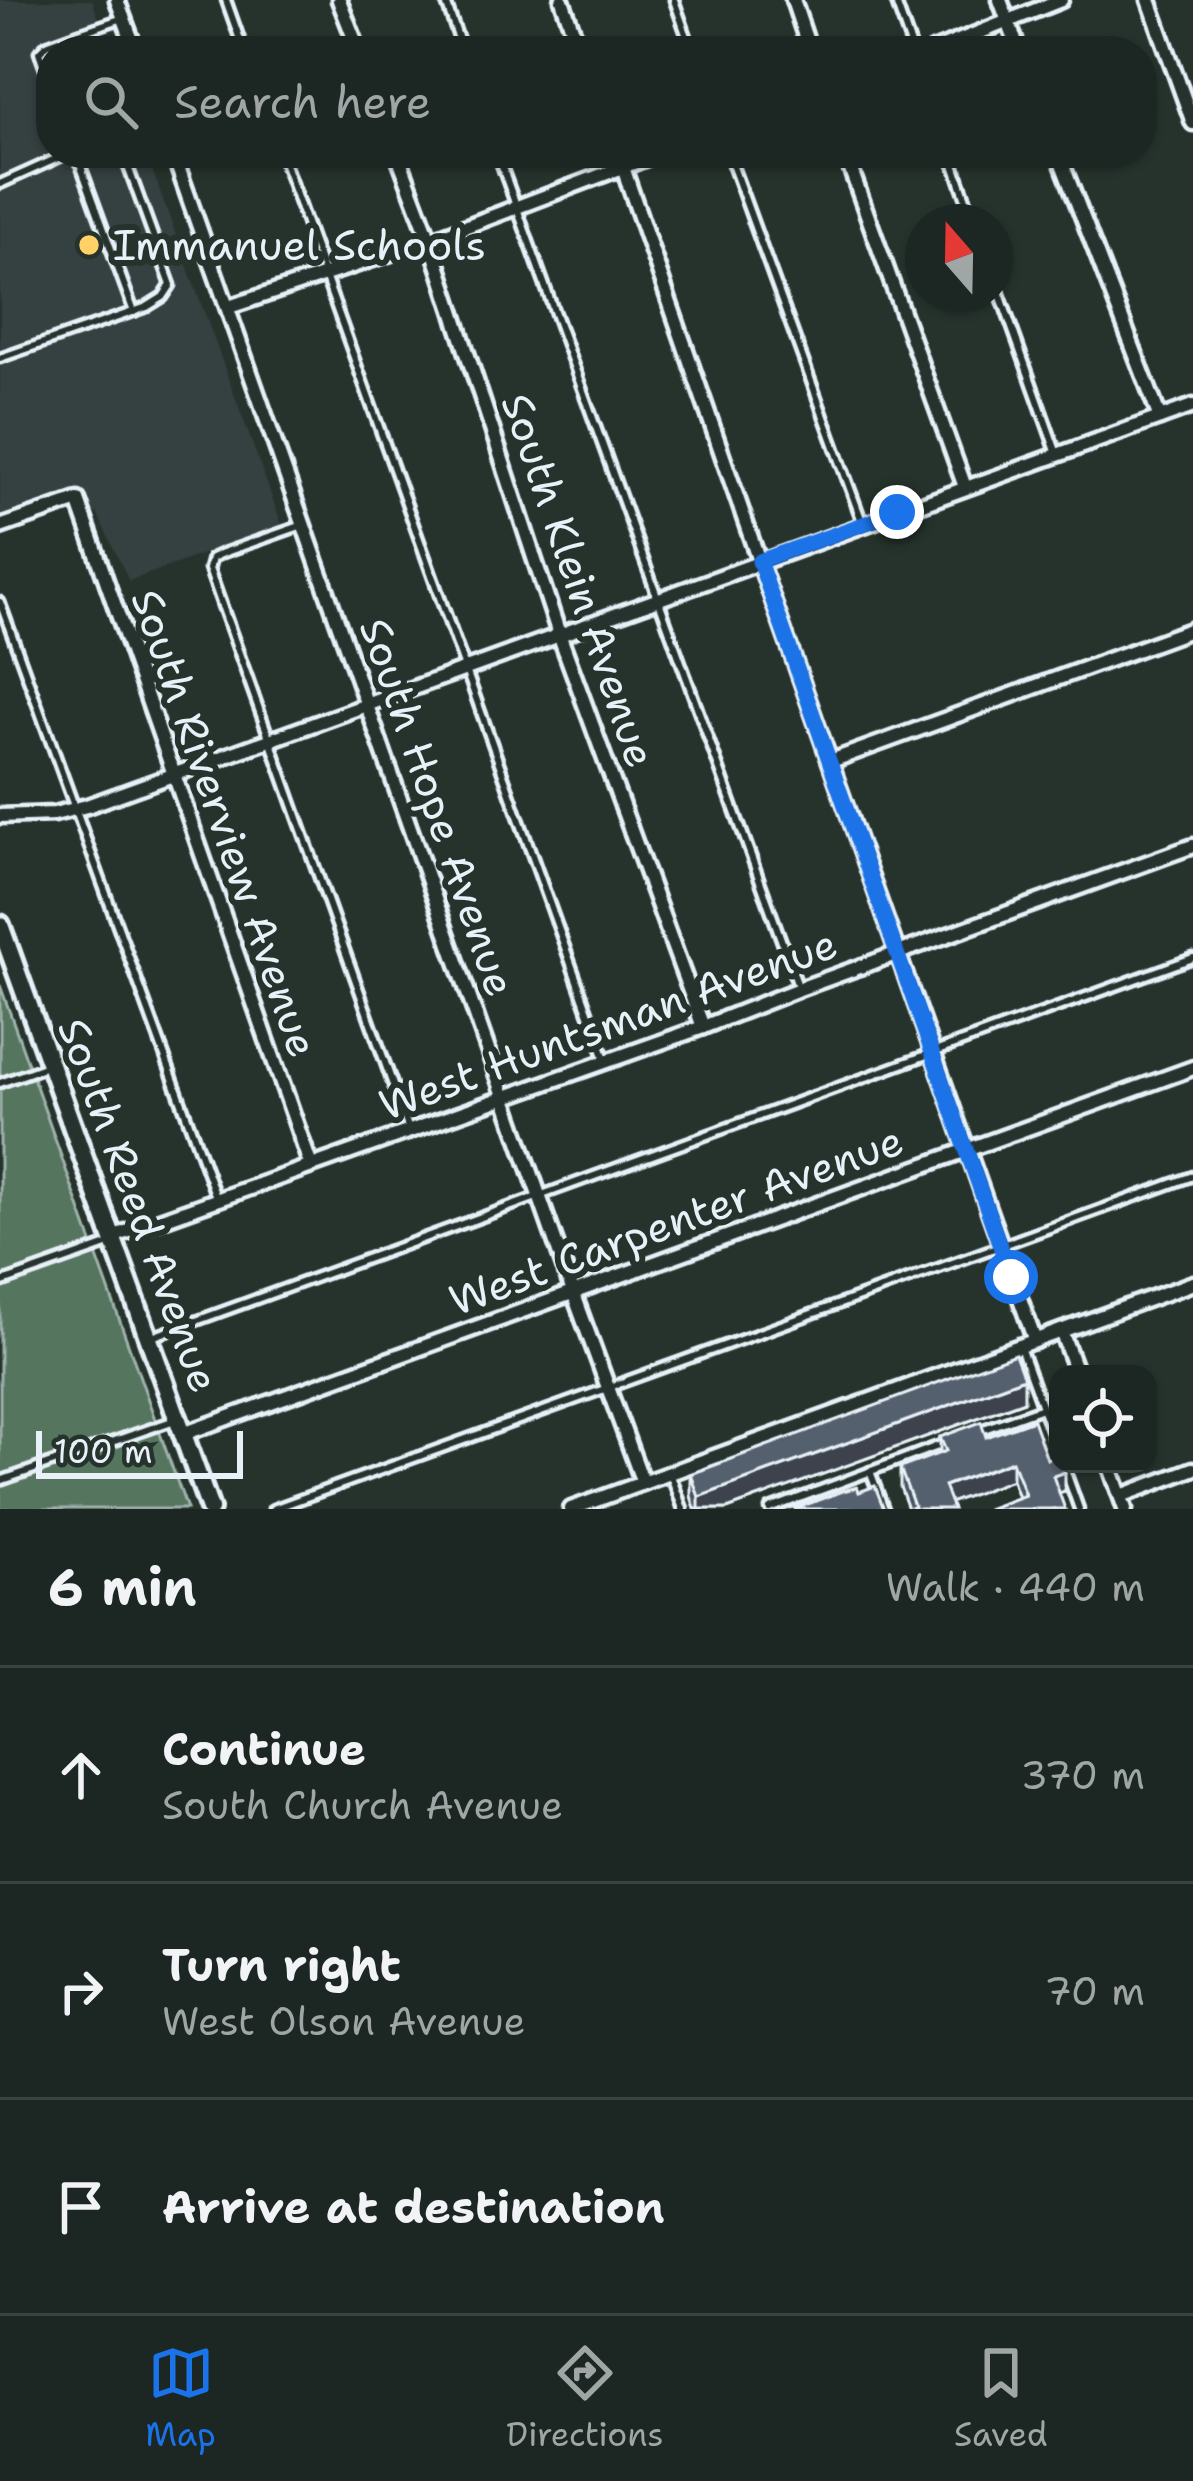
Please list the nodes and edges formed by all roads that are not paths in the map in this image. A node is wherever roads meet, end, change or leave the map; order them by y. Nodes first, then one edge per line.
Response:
1 (117, 0) edge
2 (226, 0) edge
3 (339, 0) edge
4 (446, 0) edge
5 (562, 0) edge
6 (674, 0) edge
7 (793, 0) edge
8 (895, 0) edge
9 (1000, 0) edge
10 (1060, 0) edge
11 (1149, 0) edge
12 (124, 17) junction
13 (1007, 20) junction
14 (79, 33) junction
15 (71, 36) edge
16 (80, 36) edge
17 (131, 36) edge
18 (239, 36) edge
19 (352, 36) edge
20 (458, 36) edge
21 (575, 36) edge
22 (687, 36) edge
23 (805, 36) edge
24 (908, 36) edge
25 (969, 36) edge
26 (1013, 36) edge
27 (1193, 123) edge
28 (37, 168) edge
29 (78, 168) edge
30 (128, 168) edge
31 (178, 168) edge
32 (286, 168) edge
33 (404, 168) edge
34 (502, 168) edge
35 (603, 168) edge
36 (624, 168) edge
37 (733, 168) edge
38 (850, 168) edge
39 (955, 168) edge
40 (1064, 168) edge
41 (0, 184) edge
42 (968, 204) edge
43 (515, 208) junction
44 (430, 240) junction
45 (324, 275) junction
46 (229, 307) junction
47 (134, 312) junction
48 (1007, 312) edge
49 (0, 358) edge
50 (1193, 406) edge
51 (1160, 418) junction
52 (1058, 454) junction
53 (964, 487) junction
54 (304, 524) junction
55 (863, 524) junction
56 (0, 526) edge
57 (759, 561) junction
58 (659, 598) junction
59 (0, 602) edge
60 (1193, 629) edge
61 (559, 634) junction
62 (465, 668) junction
63 (366, 704) junction
64 (268, 739) junction
65 (830, 760) junction
66 (172, 774) junction
67 (74, 809) junction
68 (0, 816) edge
69 (1193, 846) edge
70 (0, 925) edge
71 (897, 954) junction
72 (1193, 958) edge
73 (799, 989) junction
74 (703, 1027) junction
75 (932, 1053) junction
76 (606, 1061) junction
77 (50, 1065) junction
78 (1193, 1068) edge
79 (0, 1083) edge
80 (505, 1096) junction
81 (410, 1131) junction
82 (966, 1150) junction
83 (311, 1166) junction
84 (1193, 1176) edge
85 (540, 1197) junction
86 (217, 1200) junction
87 (113, 1240) junction
88 (1000, 1246) junction
89 (0, 1283) edge
90 (1193, 1283) edge
91 (573, 1292) junction
92 (1061, 1331) junction
93 (148, 1338) junction
94 (1027, 1343) junction
95 (1074, 1365) edge
96 (609, 1388) junction
97 (1042, 1408) junction
98 (180, 1426) junction
99 (1049, 1427) edge
100 (978, 1432) edge
101 (956, 1440) edge
102 (1193, 1469) edge
103 (870, 1471) junction
104 (670, 1473) junction
105 (1066, 1473) edge
106 (1112, 1473) edge
107 (0, 1481) edge
108 (643, 1483) junction
109 (1123, 1503) edge
110 (603, 1504) edge
111 (210, 1509) edge
112 (273, 1509) edge
113 (571, 1509) edge
114 (683, 1509) edge
115 (770, 1509) edge
116 (884, 1509) edge
117 (1079, 1509) edge

1 - 12 street
2 - 18 lane
3 - 19 street
4 - 20 lane
5 - 21 street
6 - 22 lane
7 - 23 street
8 - 24 lane
9 - 13 street
10 - 13 street
11 - 27 street
12 - 14 lane
12 - 17 street
13 - 25 street
13 - 26 street
14 - 15 lane
14 - 16 lane
28 - 41 lane
29 - 47 lane
30 - 47 lane
31 - 46 street, South Hope Avenue
32 - 45 lane
33 - 44 street, South Klein Avenue
34 - 43 lane
35 - 43 street
36 - 57 street
37 - 55 lane
38 - 53 street
39 - 42 lane
40 - 51 street
43 - 44 street
43 - 58 lane
44 - 45 street
44 - 61 street, South Klein Avenue
45 - 46 street
45 - 62 lane
46 - 54 street, South Hope Avenue
47 - 49 lane
48 - 52 lane
50 - 51 street
51 - 52 street
52 - 53 street
53 - 55 street
54 - 63 street, South Hope Avenue
54 - 64 lane
55 - 57 street
56 - 66 street, South Riverview Avenue
57 - 58 street
57 - 65 street
58 - 61 street
58 - 73 lane
59 - 67 lane
60 - 65 street
61 - 62 street
61 - 74 street, South Klein Avenue
62 - 63 street
62 - 76 lane
63 - 64 street
63 - 80 street, South Hope Avenue
64 - 66 street
64 - 81 lane
65 - 71 street
66 - 67 street
66 - 83 street, South Riverview Avenue
67 - 68 street
67 - 86 lane
69 - 71 street, West Huntsman Avenue
70 - 77 street, South Reed Avenue
71 - 73 street, West Huntsman Avenue
71 - 75 street
72 - 75 lane
73 - 74 street, West Huntsman Avenue
74 - 76 street, West Huntsman Avenue
75 - 82 street
75 - 85 lane
76 - 80 street, West Huntsman Avenue
77 - 79 lane
77 - 87 street, South Reed Avenue
78 - 82 street, West Carpenter Avenue
80 - 81 street, West Huntsman Avenue
80 - 85 street, South Hope Avenue
81 - 83 street, West Huntsman Avenue
82 - 88 street
82 - 91 street, West Carpenter Avenue
83 - 86 street, West Huntsman Avenue
84 - 88 lane
85 - 91 street, South Hope Avenue
85 - 93 lane
86 - 87 street, West Huntsman Avenue
87 - 89 lane
87 - 93 street, South Reed Avenue
88 - 94 street
88 - 96 lane
90 - 92 street
91 - 96 street, South Hope Avenue
91 - 98 street, West Carpenter Avenue
92 - 94 street
92 - 95 street
93 - 98 street, South Reed Avenue
94 - 97 lane
94 - 104 street
96 - 108 street, South Hope Avenue
96 - 112 lane
97 - 99 lane
97 - 100 lane
98 - 107 lane
98 - 111 street, South Reed Avenue
101 - 103 lane
102 - 109 street
103 - 115 lane
103 - 116 lane
104 - 108 street
104 - 114 lane
105 - 117 lane
106 - 109 street
108 - 110 street
110 - 113 street

